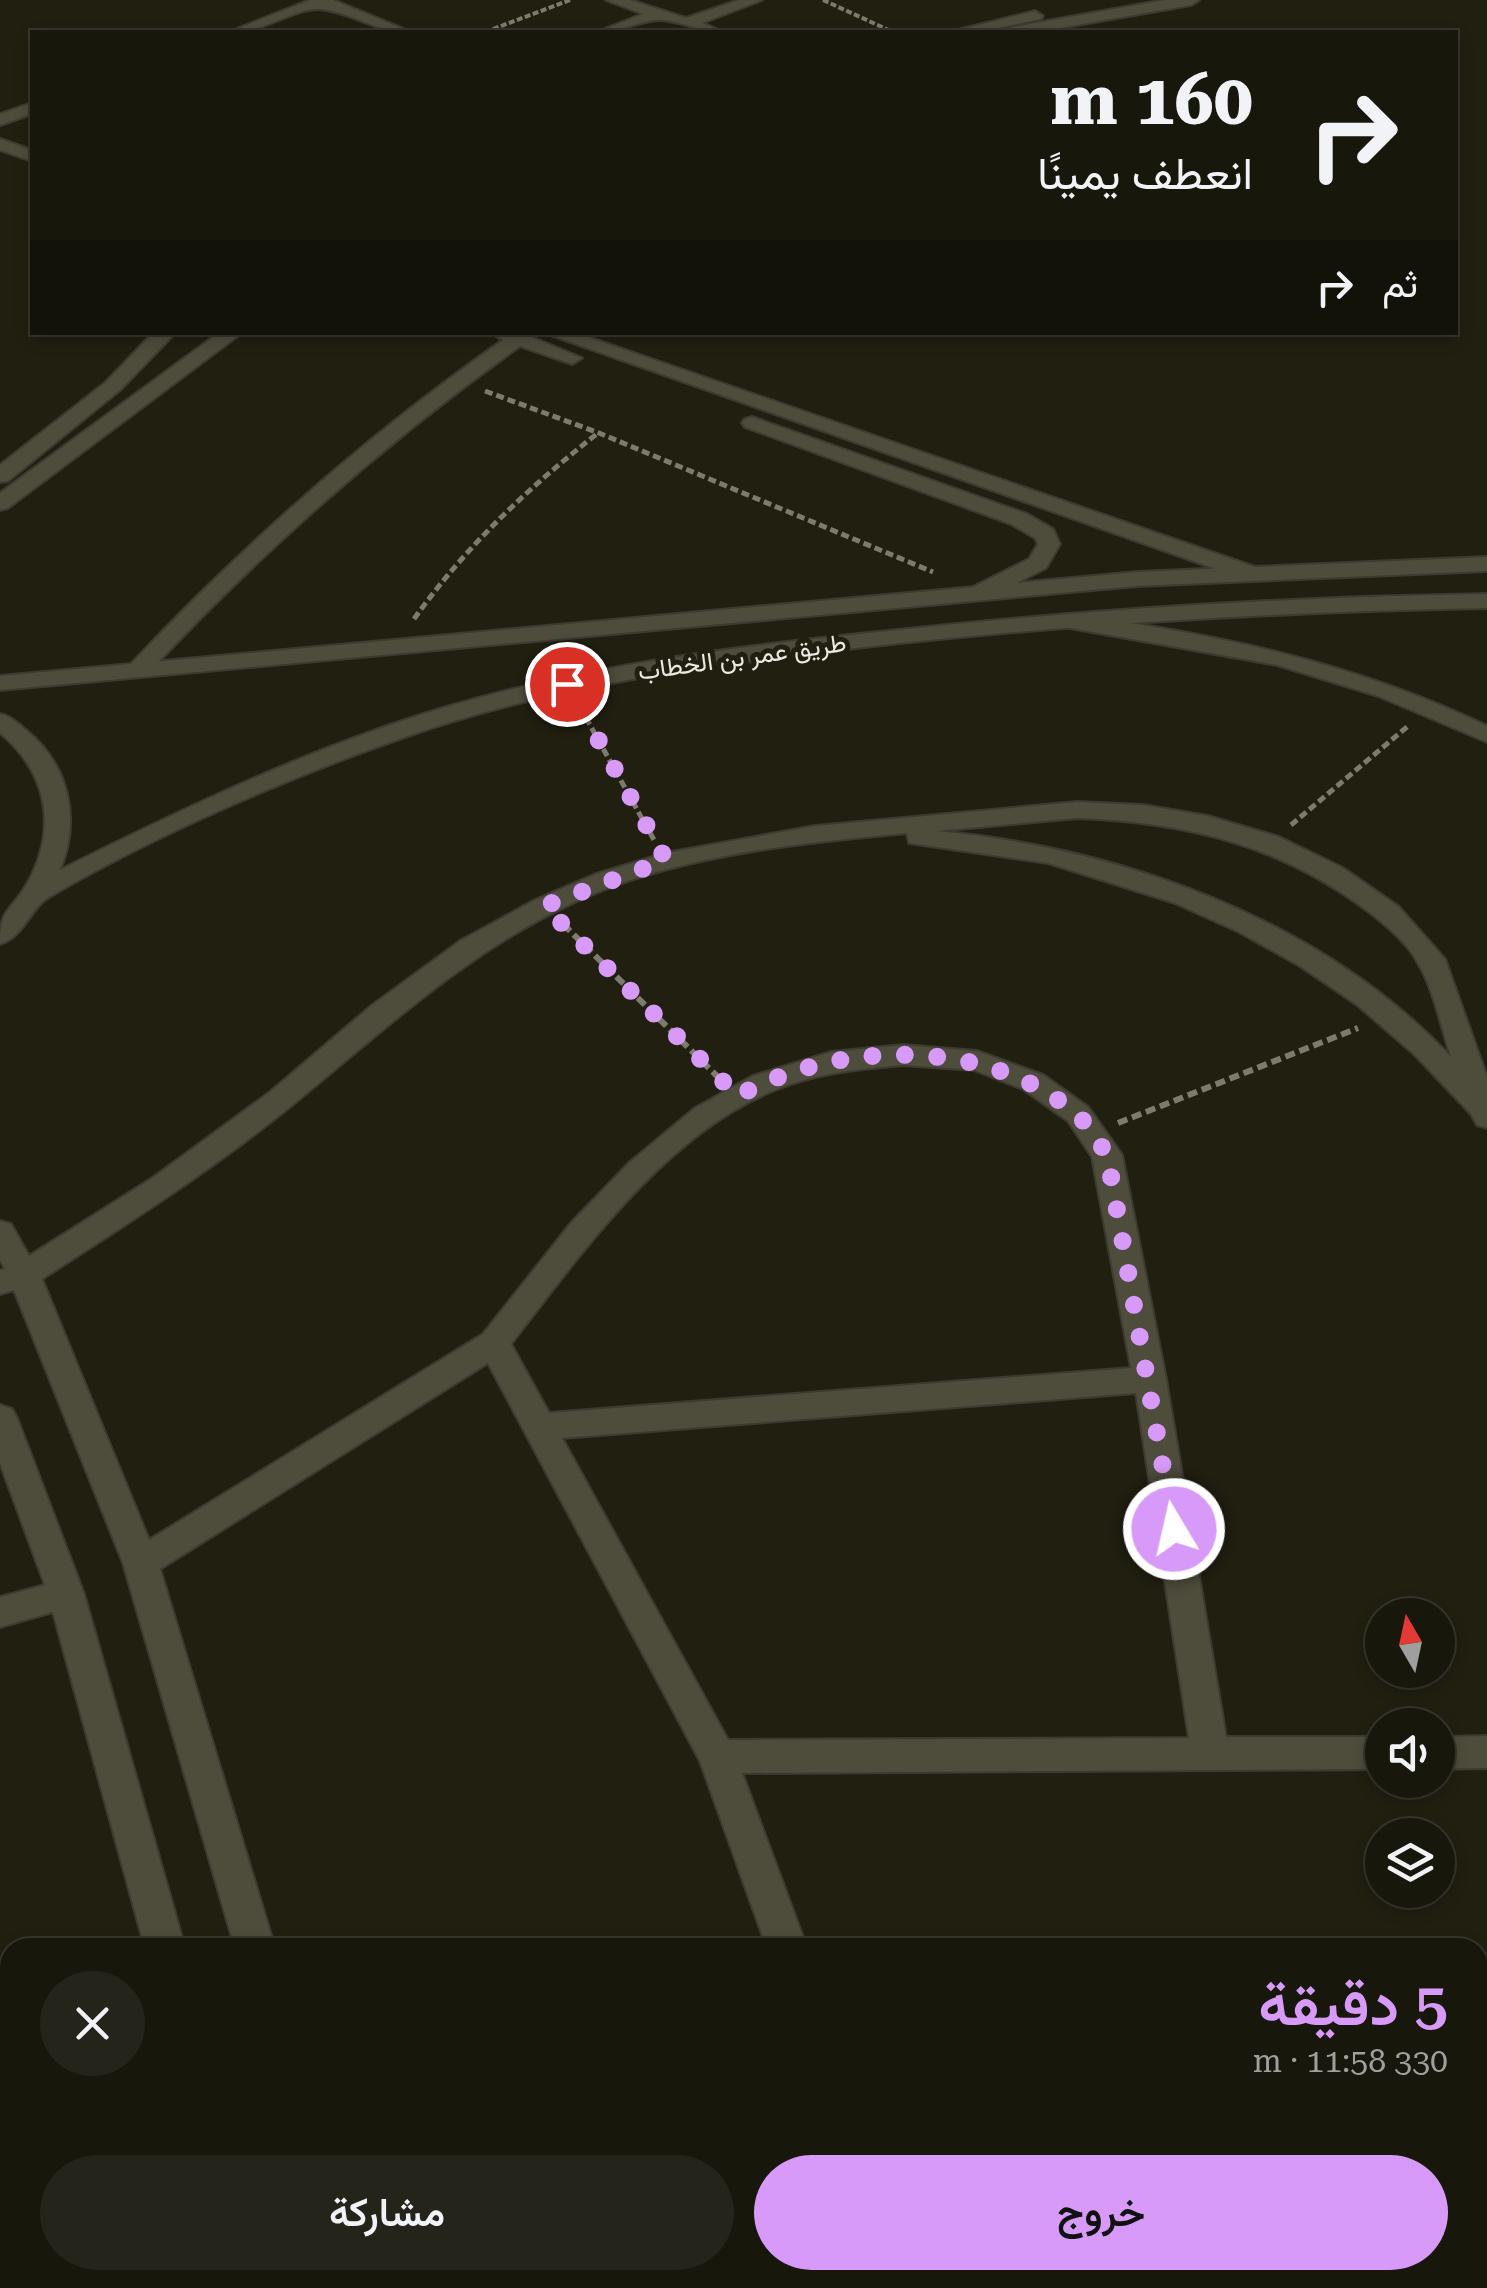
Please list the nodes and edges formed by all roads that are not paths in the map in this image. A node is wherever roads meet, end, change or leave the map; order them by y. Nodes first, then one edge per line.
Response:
1 (614, 0) edge
2 (754, 0) edge
3 (1116, 0) edge
4 (1191, 0) edge
5 (322, 1) edge
6 (658, 14) junction
7 (686, 23) junction
8 (243, 30) edge
9 (398, 30) edge
10 (612, 30) edge
11 (709, 30) edge
12 (968, 30) edge
13 (1024, 30) edge
14 (30, 109) edge
15 (0, 120) edge
16 (0, 144) edge
17 (30, 155) edge
18 (0, 162) edge
19 (30, 172) edge
20 (163, 335) edge
21 (229, 335) edge
22 (561, 335) edge
23 (508, 336) edge
24 (0, 476) edge
25 (0, 503) edge
26 (1487, 564) edge
27 (1247, 572) junction
28 (981, 592) junction
29 (1487, 601) edge
30 (1068, 622) junction
31 (137, 671) junction
32 (0, 683) edge
33 (0, 721) edge
34 (1487, 735) edge
35 (815, 834) junction
36 (37, 892) junction
37 (0, 935) edge
38 (1487, 1116) edge
39 (0, 1232) edge
40 (12, 1279) edge
41 (494, 1343) junction
42 (1150, 1379) junction
43 (0, 1418) edge
44 (539, 1427) junction
45 (140, 1563) junction
46 (66, 1594) junction
47 (0, 1612) edge
48 (1487, 1752) edge
49 (1365, 1753) edge
50 (1455, 1753) edge
51 (1210, 1754) junction
52 (718, 1757) junction
53 (161, 1938) edge
54 (253, 1938) edge
55 (783, 1938) edge

1 - 6 street
2 - 7 street
3 - 12 street
4 - 13 street
5 - 8 street
5 - 9 street
6 - 7 street
6 - 10 street
7 - 11 street
14 - 15 street
16 - 17 street
18 - 19 street
20 - 24 street
21 - 25 street
22 - 27 street
23 - 28 street
23 - 31 street
26 - 27 street, طريق عمر بن الخطاب
27 - 28 street, طريق عمر بن الخطاب
28 - 31 street, طريق عمر بن الخطاب
29 - 30 street, طريق عمر بن الخطاب
30 - 34 street
30 - 36 street, طريق عمر بن الخطاب
31 - 32 street, طريق عمر بن الخطاب
33 - 36 street
35 - 38 street
35 - 38 street
35 - 40 street
36 - 37 street
39 - 40 street
40 - 45 street
41 - 42 street
41 - 44 street
41 - 45 street
42 - 44 street
42 - 51 street
43 - 46 street
44 - 52 street
45 - 54 street
46 - 47 street
46 - 53 street
48 - 50 street
49 - 51 street
51 - 52 street
52 - 55 street

